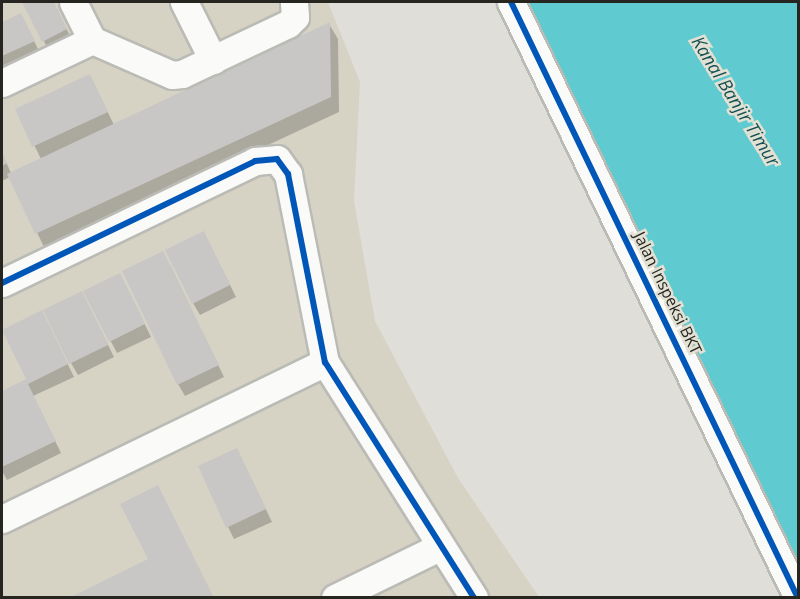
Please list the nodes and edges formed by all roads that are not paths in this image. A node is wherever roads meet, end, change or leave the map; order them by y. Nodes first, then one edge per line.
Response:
1 (73, 2) edge
2 (184, 2) edge
3 (294, 2) edge
4 (511, 2) edge
5 (92, 40) junction
6 (213, 60) junction
7 (2, 83) edge
8 (2, 283) edge
9 (325, 362) junction
10 (2, 519) edge
11 (439, 546) junction
12 (335, 597) edge
13 (474, 597) edge
14 (798, 597) edge

1 - 5 street
2 - 6 street
3 - 6 street
4 - 14 street, Jalan Inspeksi BKT
5 - 6 street
5 - 7 street
8 - 9 street
9 - 10 street
9 - 11 street
11 - 12 street
11 - 13 street

